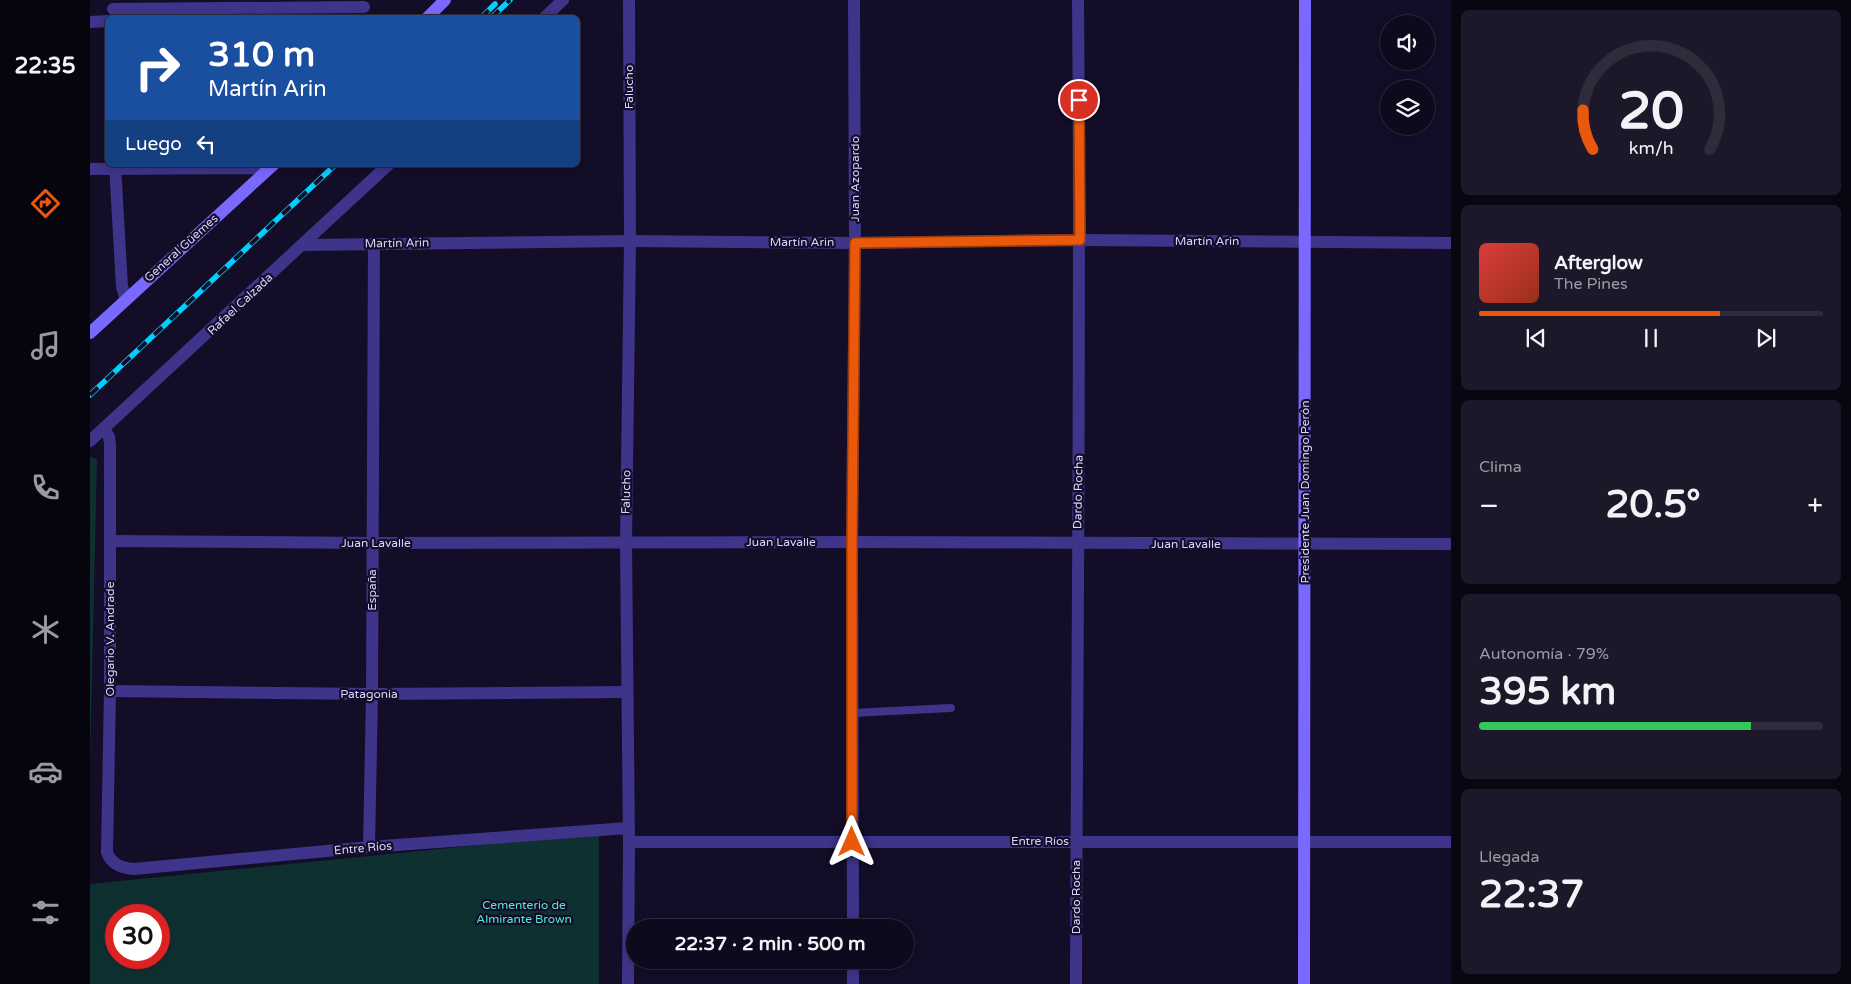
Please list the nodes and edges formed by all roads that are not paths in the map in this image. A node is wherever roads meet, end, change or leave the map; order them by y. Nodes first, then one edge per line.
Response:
1 (445, 0) edge
2 (563, 0) edge
3 (629, 0) edge
4 (854, 0) edge
5 (1078, 0) edge
6 (1305, 0) edge
7 (364, 8) edge
8 (113, 9) edge
9 (430, 15) edge
10 (547, 15) edge
11 (90, 22) edge
12 (105, 22) edge
13 (115, 167) edge
14 (386, 167) edge
15 (269, 168) edge
16 (90, 169) edge
17 (1080, 240) junction
18 (630, 241) junction
19 (1305, 241) junction
20 (374, 243) junction
21 (855, 243) junction
22 (1451, 243) edge
23 (304, 245) junction
24 (126, 299) junction
25 (90, 332) edge
26 (104, 428) junction
27 (90, 441) edge
28 (110, 541) junction
29 (852, 542) junction
30 (372, 543) junction
31 (626, 543) junction
32 (1077, 543) junction
33 (1306, 544) junction
34 (1451, 544) edge
35 (110, 691) junction
36 (627, 692) junction
37 (372, 694) junction
38 (951, 708) dead end
39 (852, 713) junction
40 (628, 828) junction
41 (1077, 841) junction
42 (629, 842) junction
43 (852, 842) junction
44 (1304, 842) junction
45 (1451, 842) edge
46 (369, 847) junction
47 (107, 852) joint
48 (853, 919) edge
49 (853, 969) edge
50 (628, 984) edge
51 (853, 984) edge
52 (1076, 984) edge
53 (1304, 984) edge

1 - 9 street
2 - 10 street
3 - 18 street, Falucho
4 - 21 street, Juan Azopardo
5 - 17 street, Dardo Rocha
6 - 19 street, Presidente Juan Domingo Perón
7 - 8 street
11 - 12 street
13 - 15 street
13 - 16 street
13 - 24 street
14 - 23 street, Rafael Calzada
15 - 24 street, General Güemes
17 - 19 street, Martín Arin
17 - 21 street, Martín Arin
17 - 32 street, Dardo Rocha
18 - 20 street, Martín Arin
18 - 21 street, Martín Arin
18 - 31 street, Falucho
19 - 22 street, Martín Arin
19 - 33 street, Presidente Juan Domingo Perón
20 - 23 street, Martín Arin
20 - 30 street, España
21 - 29 street, Juan Azopardo
23 - 26 street, Rafael Calzada
24 - 25 street, General Güemes
26 - 27 street, Rafael Calzada
26 - 28 street, Olegario V. Andrade
28 - 30 street, Juan Lavalle
28 - 35 street, Olegario V. Andrade
29 - 31 street, Juan Lavalle
29 - 32 street, Juan Lavalle
29 - 39 street, Juan Azopardo
30 - 31 street, Juan Lavalle
30 - 37 street, España
31 - 36 street, Falucho
32 - 33 street, Juan Lavalle
32 - 41 street, Dardo Rocha
33 - 34 street, Juan Lavalle
33 - 44 street, Presidente Juan Domingo Perón
35 - 37 street, Patagonia
35 - 47 street, Olegario V. Andrade
36 - 37 street, Patagonia
36 - 40 street, Falucho
37 - 46 street, España
38 - 39 lane
39 - 43 street, Juan Azopardo
40 - 42 street, Falucho
40 - 46 street, Entre Ríos
41 - 43 street, Entre Ríos
41 - 44 street, Entre Ríos
41 - 52 street, Dardo Rocha
42 - 43 street, Entre Ríos
42 - 50 street, Falucho
43 - 48 street, Juan Azopardo
44 - 45 street, Entre Ríos
44 - 53 street, Presidente Juan Domingo Perón
46 - 47 street, Entre Ríos
49 - 51 street

